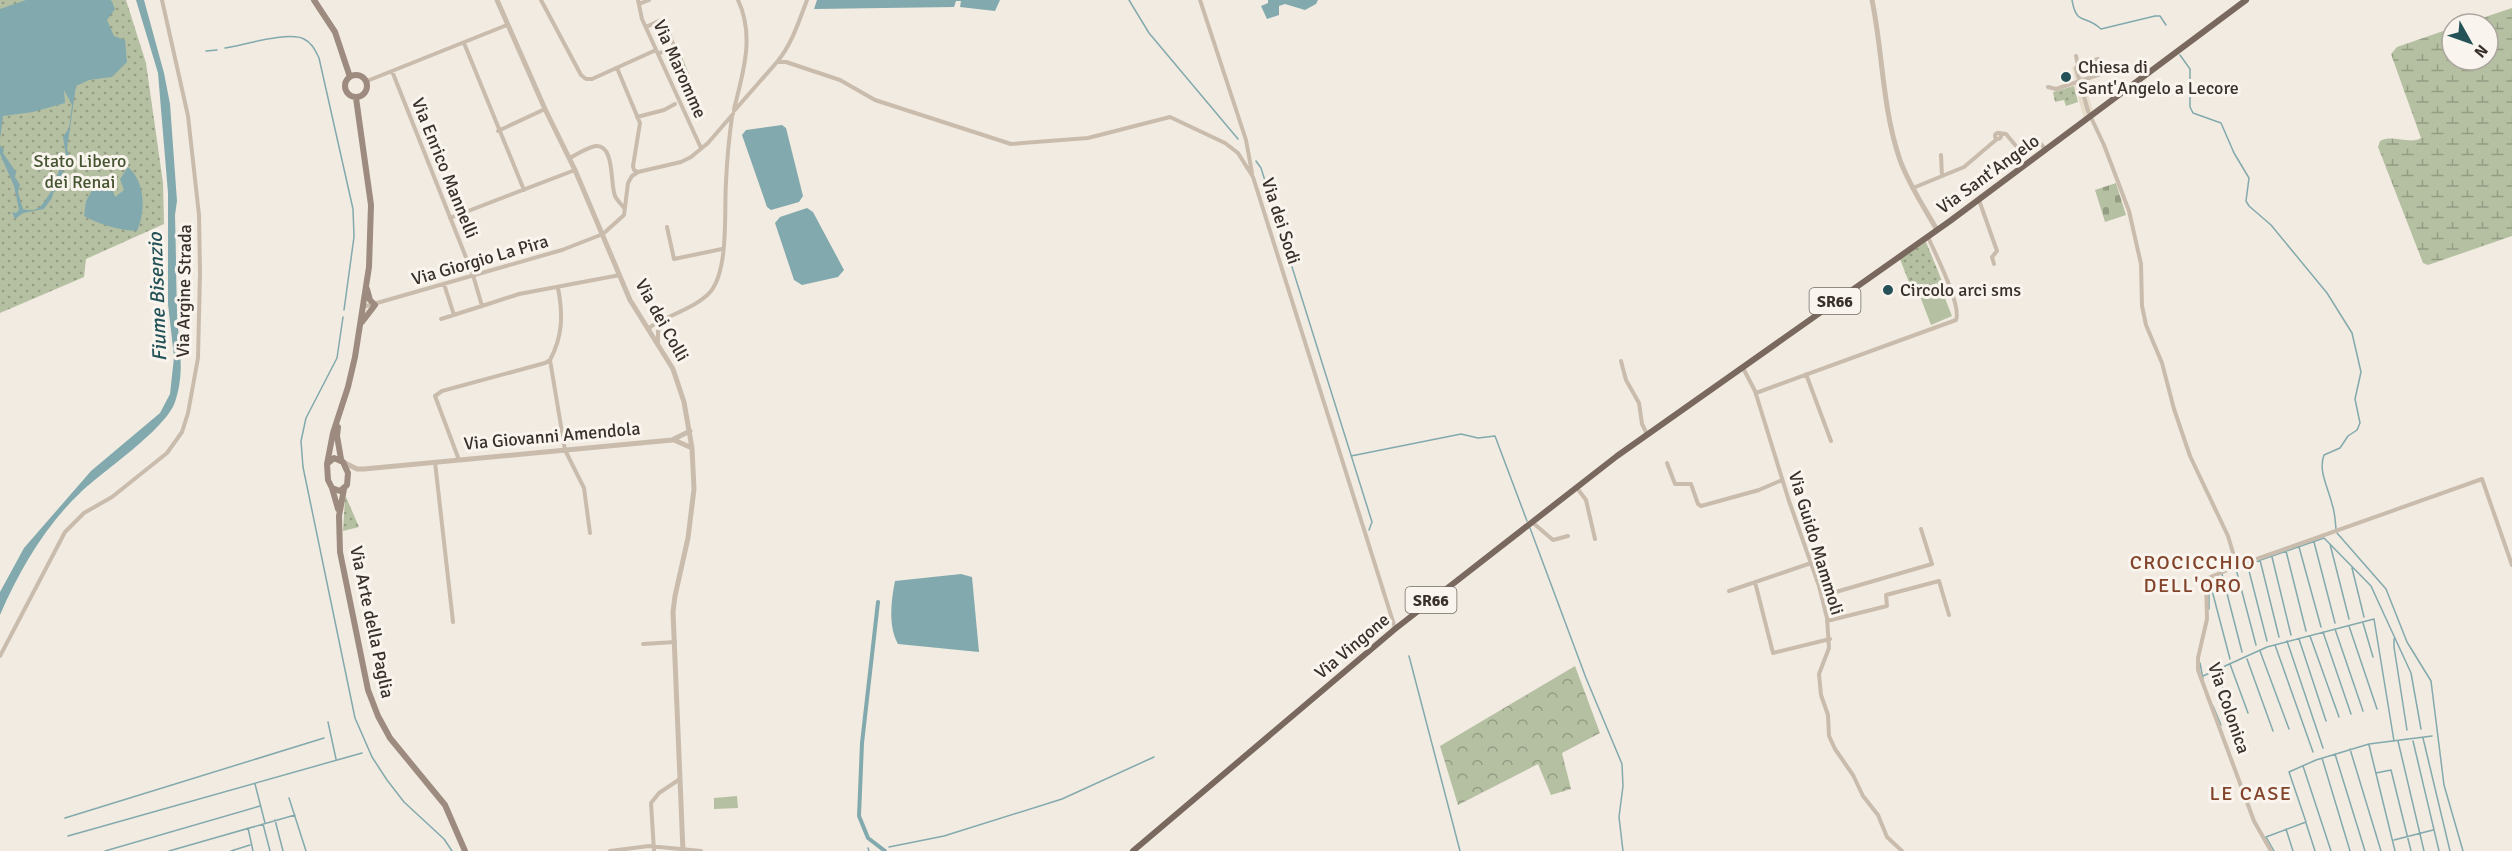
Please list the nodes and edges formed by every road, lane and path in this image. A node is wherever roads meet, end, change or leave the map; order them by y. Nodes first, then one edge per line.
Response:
1 (162, 0) edge
2 (314, 0) edge
3 (496, 0) edge
4 (541, 0) edge
5 (649, 0) edge
6 (738, 0) edge
7 (807, 0) edge
8 (1200, 0) edge
9 (1872, 0) edge
10 (2246, 0) edge
11 (638, 2) edge
12 (507, 25) junction
13 (646, 27) junction
14 (464, 43) junction
15 (657, 52) junction
16 (2076, 56) dead end
17 (2098, 59) dead end
18 (777, 62) junction
19 (2078, 65) junction
20 (617, 68) junction
21 (2112, 70) dead end
22 (392, 71) junction
23 (350, 77) junction
24 (367, 81) junction
25 (2080, 81) junction
26 (2048, 87) dead end
27 (357, 98) junction
28 (737, 99) junction
29 (744, 100) junction
30 (675, 104) dead end
31 (544, 109) junction
32 (733, 112) junction
33 (2092, 116) junction
34 (637, 117) junction
35 (498, 131) junction
36 (701, 148) junction
37 (2046, 150) junction
38 (1941, 155) dead end
39 (570, 158) junction
40 (575, 170) junction
41 (638, 172) junction
42 (1942, 176) junction
43 (1253, 177) junction
44 (1913, 188) junction
45 (524, 190) junction
46 (1979, 200) junction
47 (625, 208) junction
48 (1929, 217) junction
49 (450, 218) junction
50 (1950, 221) junction
51 (667, 227) dead end
52 (1937, 230) junction
53 (603, 234) junction
54 (1928, 237) junction
55 (722, 249) junction
56 (1994, 264) dead end
57 (473, 275) junction
58 (620, 275) junction
59 (444, 284) junction
60 (367, 285) junction
61 (558, 288) junction
62 (375, 305) junction
63 (482, 306) junction
64 (363, 307) junction
65 (454, 315) junction
66 (642, 318) junction
67 (441, 319) dead end
68 (663, 321) junction
69 (655, 323) junction
70 (659, 327) junction
71 (359, 328) junction
72 (649, 328) junction
73 (658, 342) junction
74 (550, 360) junction
75 (1621, 361) dead end
76 (1743, 367) junction
77 (1806, 374) junction
78 (1756, 393) junction
79 (341, 410) junction
80 (690, 431) junction
81 (1647, 434) junction
82 (672, 440) junction
83 (1831, 441) dead end
84 (692, 448) junction
85 (565, 450) junction
86 (342, 460) junction
87 (459, 460) junction
88 (435, 462) junction
89 (1667, 463) dead end
90 (327, 464) junction
91 (364, 469) junction
92 (1782, 480) junction
93 (348, 481) junction
94 (1577, 487) junction
95 (332, 488) junction
96 (344, 489) junction
97 (339, 516) junction
98 (1532, 522) junction
99 (1921, 529) dead end
100 (590, 533) dead end
101 (1568, 536) dead end
102 (1595, 539) dead end
103 (1811, 563) junction
104 (2512, 565) edge
105 (2237, 566) junction
106 (1755, 582) junction
107 (1729, 591) dead end
108 (1822, 596) junction
109 (1949, 615) dead end
110 (1827, 621) junction
111 (453, 622) dead end
112 (1395, 629) junction
113 (1830, 639) junction
114 (675, 642) junction
115 (644, 644) dead end
116 (0, 656) edge
117 (680, 778) junction
118 (654, 850) edge
119 (683, 850) edge
120 (465, 851) edge
121 (610, 851) edge
122 (701, 851) edge
123 (1133, 851) edge
124 (1902, 851) edge
125 (2271, 851) edge

1 - 116 street, Via Argine Strada
2 - 23 main road, Via Arte della Paglia
3 - 12 street, Via dei Colli
4 - 20 street
5 - 11 street
6 - 28 street
7 - 18 street
8 - 43 street
9 - 44 street
10 - 33 main road, Via Sant'Angelo / SR66
11 - 13 street, Via Maromme
12 - 14 street
12 - 31 street, Via dei Colli
13 - 15 street, Via Maromme
13 - 15 street
14 - 22 street
14 - 35 street
15 - 20 street
15 - 36 street, Via Maromme
16 - 19 street
17 - 19 street
18 - 29 street
18 - 43 street, Via dei Sodi
19 - 25 street
20 - 34 street
21 - 25 street
22 - 24 street
22 - 49 street, Via Enrico Mannelli
23 - 24 main road
23 - 27 main road, Via Arte della Paglia
24 - 27 main road
25 - 26 street
25 - 33 street
27 - 60 main road, Via Arte della Paglia
28 - 29 street
28 - 32 street
29 - 32 street
30 - 34 street
31 - 35 street
31 - 39 street, Via dei Colli
32 - 36 street
32 - 55 street
33 - 37 main road, Via Sant'Angelo / SR66
33 - 105 street
34 - 41 street
35 - 45 street
36 - 41 street
37 - 42 street
37 - 46 main road, Via Sant'Angelo / SR66
38 - 42 street
39 - 40 street, Via dei Colli
39 - 47 street
40 - 45 street
40 - 53 street, Via dei Colli
41 - 47 street
42 - 44 street
43 - 112 street, Via dei Sodi
44 - 48 street
45 - 49 street
46 - 50 main road, Via Sant'Angelo / SR66
46 - 56 street
47 - 53 street
48 - 50 street
48 - 52 street
49 - 57 street, Via Enrico Mannelli
50 - 52 main road, Via Sant'Angelo / SR66
51 - 55 street
52 - 54 main road, Via Sant'Angelo / SR66
53 - 57 street, Via Giorgio La Pira
53 - 58 street, Via dei Colli
54 - 76 main road, Via Sant'Angelo / SR66
54 - 77 street
55 - 68 street
57 - 59 street, Via Giorgio La Pira
57 - 63 street, Via Enrico Mannelli
58 - 61 street
58 - 66 street, Via dei Colli
59 - 62 street, Via Giorgio La Pira
59 - 65 street
60 - 62 main road
60 - 64 main road, Via Arte della Paglia
61 - 63 street
61 - 74 street
62 - 64 street, Via Giorgio La Pira
62 - 71 main road
63 - 65 street
64 - 71 main road, Via Arte della Paglia
65 - 67 street
66 - 69 street
66 - 72 street, Via dei Colli
68 - 69 street
68 - 70 street
69 - 72 street
70 - 72 street
70 - 73 street
71 - 79 main road, Via Arte della Paglia
72 - 73 street, Via dei Colli
73 - 80 street, Via dei Colli
74 - 85 street
74 - 87 street
75 - 81 street
76 - 78 street, Via Guido Mammoli
76 - 81 main road, Via Vingone / SR66
77 - 78 street
77 - 83 street
78 - 92 street, Via Guido Mammoli
79 - 86 main road, Via Arte della Paglia
79 - 90 main road, Via Arte della Paglia
80 - 82 street, Via Giovanni Amendola
80 - 84 street, Via dei Colli
81 - 94 main road, Via Vingone / SR66
82 - 84 street, Via Giovanni Amendola
82 - 85 street, Via Giovanni Amendola
84 - 114 street, Via dei Colli
85 - 87 street, Via Giovanni Amendola
85 - 100 street
86 - 90 main road
86 - 91 street, Via Giovanni Amendola
86 - 93 main road, Via Arte della Paglia
87 - 88 street, Via Giovanni Amendola
88 - 91 street, Via Giovanni Amendola
88 - 111 street
89 - 92 street
90 - 95 main road, Via Arte della Paglia
91 - 93 street
92 - 103 street, Via Guido Mammoli
93 - 96 main road, Via Arte della Paglia
94 - 98 main road, Via Vingone / SR66
94 - 102 street
95 - 96 main road
95 - 97 main road, Via Arte della Paglia
96 - 97 main road, Via Arte della Paglia
97 - 120 main road, Via Arte della Paglia
98 - 101 street
98 - 112 main road, Via Vingone / SR66
99 - 108 street
103 - 106 street
103 - 108 street, Via Guido Mammoli
104 - 105 street
105 - 125 street, Via Colonica
106 - 107 street
106 - 113 street
108 - 110 street, Via Guido Mammoli
109 - 110 street
110 - 113 street, Via Guido Mammoli
112 - 123 main road, Via Vingone / SR66
113 - 124 street, Via Guido Mammoli
114 - 115 street
114 - 117 street, Via dei Colli
117 - 118 street
117 - 119 street, Via dei Colli
118 - 119 street
118 - 121 street
119 - 122 street

